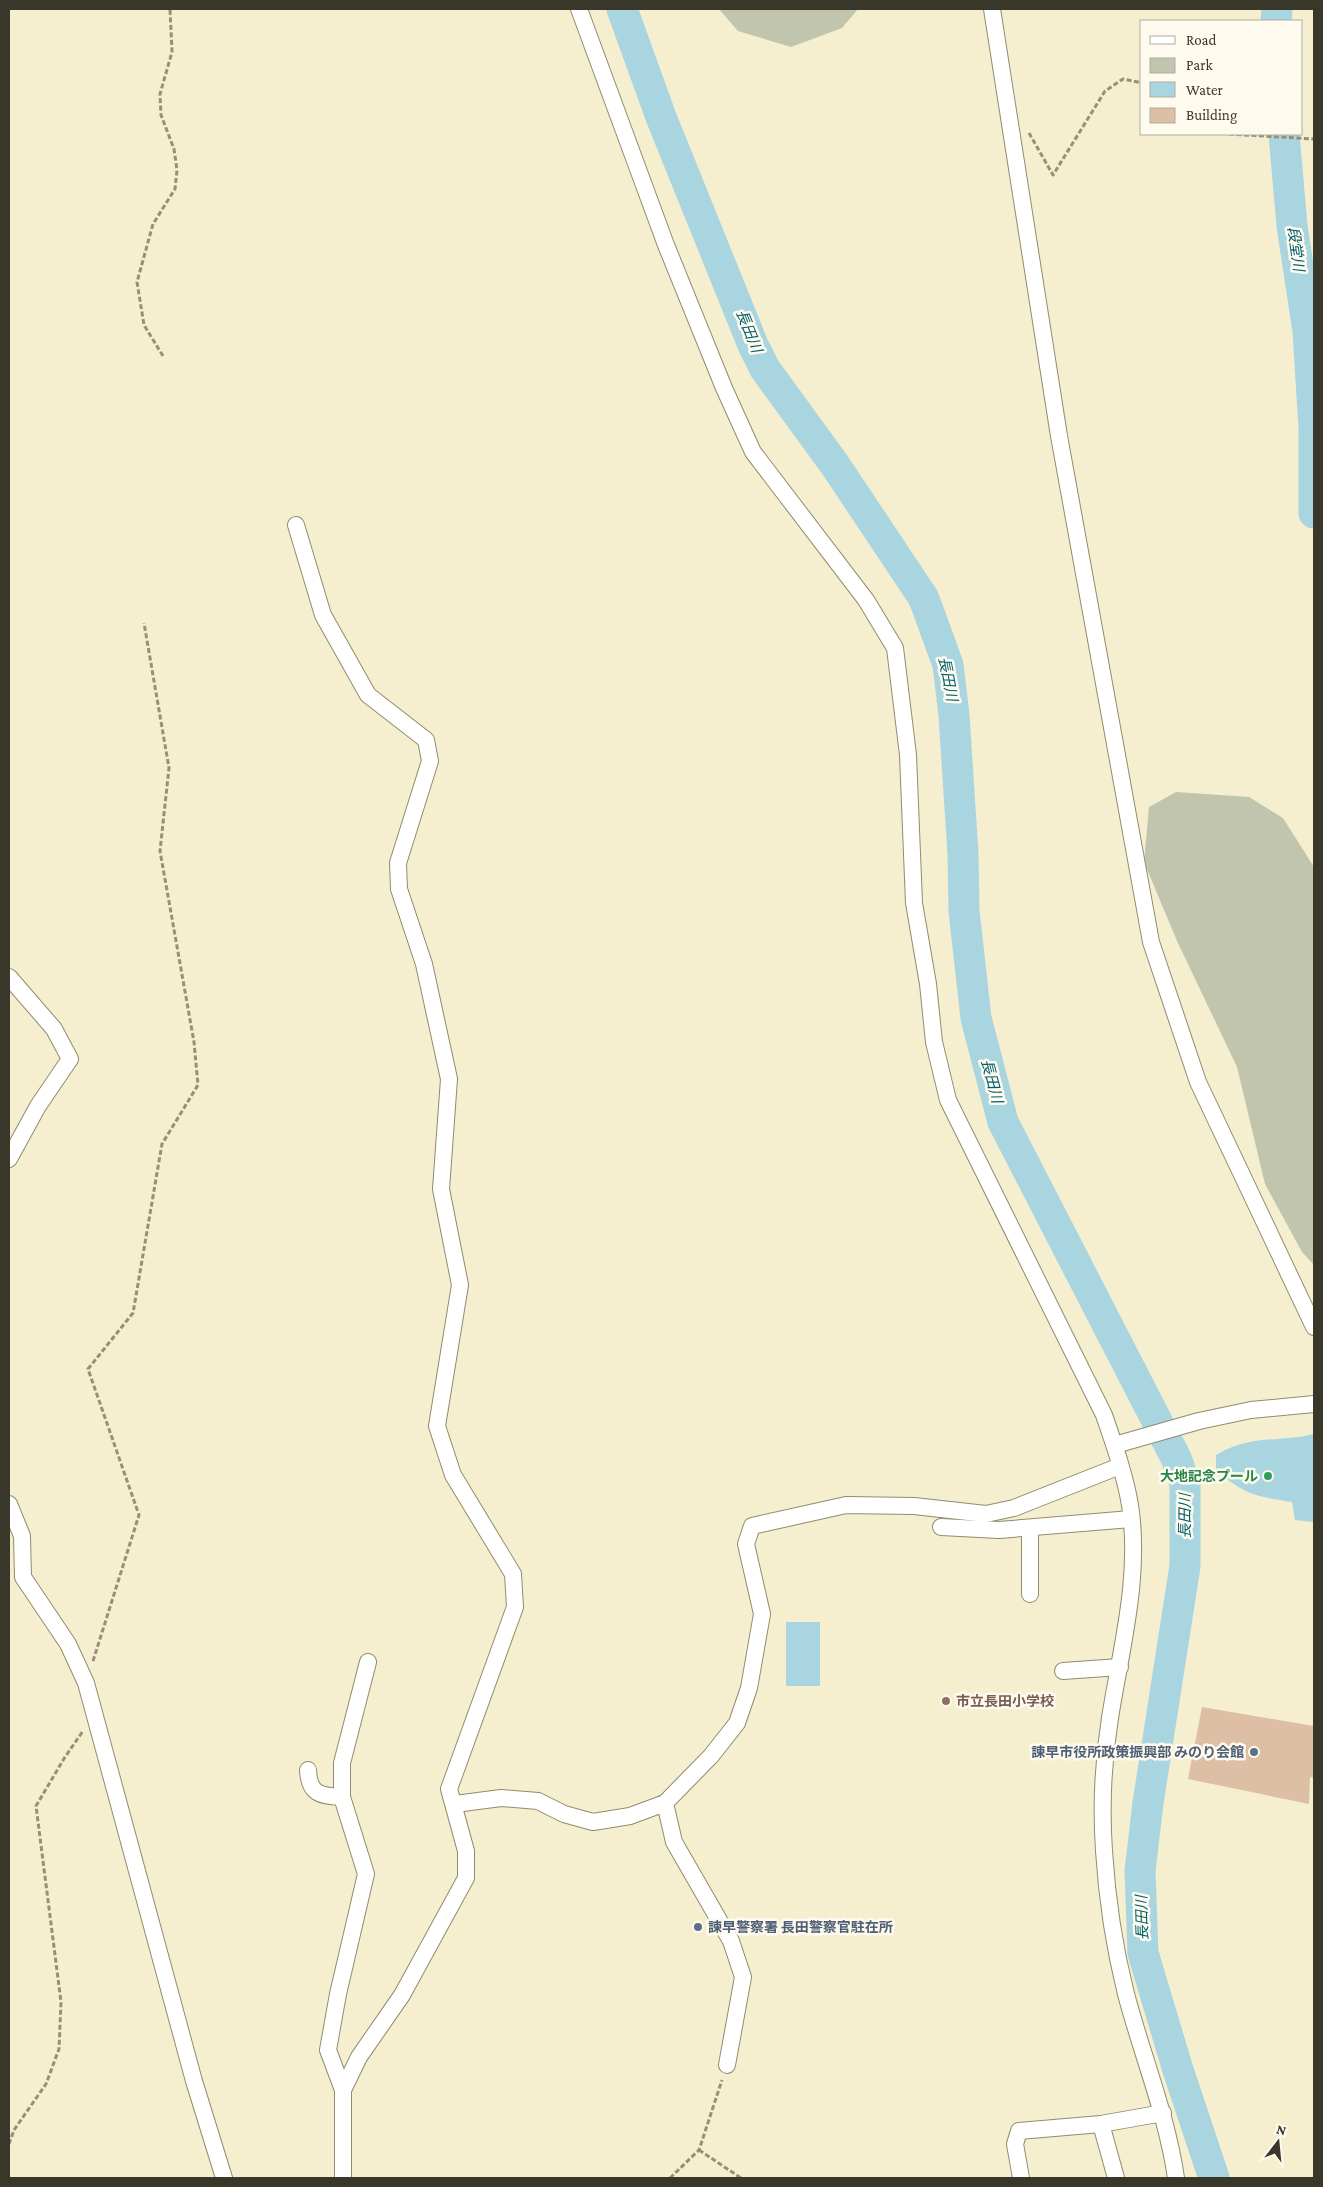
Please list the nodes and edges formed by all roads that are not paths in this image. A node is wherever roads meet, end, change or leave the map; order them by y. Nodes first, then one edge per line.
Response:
1 (579, 9) edge
2 (992, 9) edge
3 (296, 525) dead end
4 (9, 977) edge
5 (9, 1158) edge
6 (1314, 1327) edge
7 (1314, 1404) edge
8 (1122, 1444) junction
9 (1120, 1466) junction
10 (9, 1504) edge
11 (1131, 1519) junction
12 (941, 1527) dead end
13 (1030, 1528) junction
14 (1030, 1594) dead end
15 (368, 1662) dead end
16 (1120, 1667) junction
17 (1063, 1671) dead end
18 (308, 1770) dead end
19 (342, 1797) junction
20 (665, 1803) junction
21 (455, 1804) junction
22 (727, 2065) road end
23 (343, 2090) junction
24 (1163, 2113) junction
25 (1101, 2124) junction
26 (224, 2178) edge
27 (343, 2178) edge
28 (1021, 2178) edge
29 (1116, 2178) edge
30 (1176, 2178) edge

1 - 8 street
2 - 6 street
3 - 21 street
4 - 5 street
7 - 8 street
8 - 9 street
9 - 11 street
9 - 20 street
10 - 26 street
11 - 13 street
11 - 16 street
12 - 13 street
13 - 14 street
15 - 19 street
16 - 17 street
16 - 24 street
18 - 19 street
19 - 23 street
20 - 21 street
20 - 22 street
21 - 23 street
23 - 27 street
24 - 25 street
24 - 30 street
25 - 28 street
25 - 29 street

